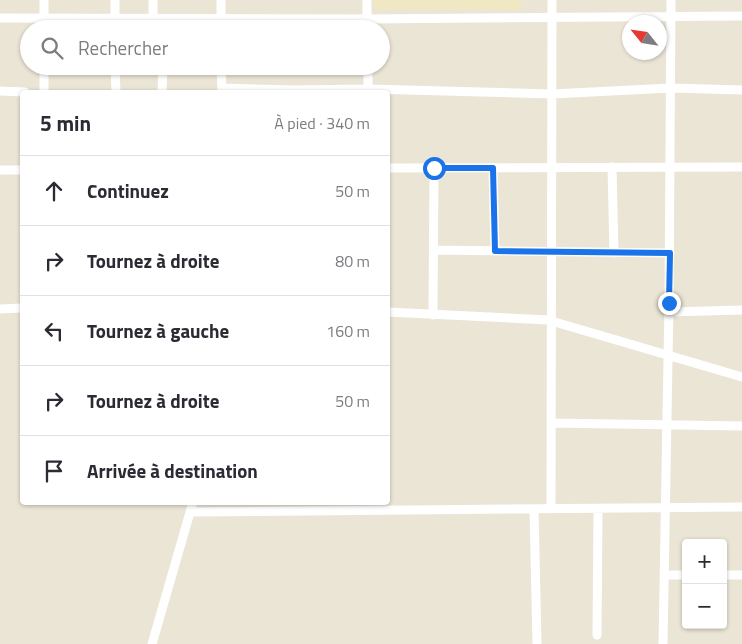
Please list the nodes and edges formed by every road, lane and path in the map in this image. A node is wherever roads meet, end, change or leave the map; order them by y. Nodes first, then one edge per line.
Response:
1 (44, 0) edge
2 (115, 0) edge
3 (153, 0) edge
4 (221, 0) edge
5 (367, 0) edge
6 (552, 0) edge
7 (671, 0) edge
8 (742, 16) edge
9 (552, 17) junction
10 (671, 17) junction
11 (0, 18) edge
12 (44, 18) junction
13 (115, 18) junction
14 (153, 18) junction
15 (164, 18) joint
16 (221, 18) junction
17 (367, 19) junction
18 (44, 75) edge
19 (115, 75) edge
20 (163, 75) edge
21 (222, 75) edge
22 (368, 75) edge
23 (671, 88) junction
24 (44, 90) edge
25 (116, 90) edge
26 (162, 90) edge
27 (222, 90) edge
28 (292, 90) edge
29 (368, 90) edge
30 (742, 90) edge
31 (0, 91) edge
32 (390, 91) edge
33 (20, 92) edge
34 (552, 94) junction
35 (612, 167) junction
36 (671, 167) junction
37 (742, 167) edge
38 (390, 168) edge
39 (434, 168) junction
40 (493, 168) junction
41 (552, 168) junction
42 (0, 170) edge
43 (20, 170) edge
44 (434, 250) junction
45 (495, 251) junction
46 (551, 252) junction
47 (614, 252) junction
48 (670, 253) junction
49 (20, 308) edge
50 (0, 309) edge
51 (742, 310) edge
52 (390, 312) edge
53 (669, 312) junction
54 (434, 315) junction
55 (551, 321) junction
56 (668, 355) junction
57 (742, 377) edge
58 (551, 423) junction
59 (667, 425) junction
60 (742, 426) edge
61 (192, 505) edge
62 (742, 507) edge
63 (666, 508) junction
64 (534, 509) junction
65 (551, 509) junction
66 (598, 509) junction
67 (191, 512) junction
68 (742, 574) edge
69 (664, 575) junction
70 (682, 575) edge
71 (727, 575) edge
72 (597, 635) dead end
73 (152, 644) edge
74 (537, 644) edge
75 (663, 644) edge

1 - 12 street
2 - 13 street
3 - 14 street
4 - 16 street
5 - 17 street
6 - 9 street
7 - 10 street
8 - 10 street
9 - 10 street
9 - 17 street
9 - 34 street
10 - 23 street
11 - 12 street
12 - 13 street
13 - 14 street
14 - 15 street
15 - 16 street
16 - 17 street
18 - 24 street
19 - 25 street
20 - 26 street
21 - 27 street
22 - 29 street
23 - 30 street
23 - 34 street
23 - 36 street
27 - 28 street
31 - 33 street
32 - 34 street
34 - 41 street
35 - 36 street
35 - 41 street
35 - 47 street
36 - 37 street
36 - 48 street
38 - 39 street
39 - 40 street
39 - 44 street
40 - 41 street
40 - 45 street
41 - 46 street
42 - 43 street
44 - 45 street
44 - 54 street
45 - 46 street
46 - 47 street
46 - 55 street
47 - 48 street
48 - 53 street
49 - 50 street
51 - 53 street
52 - 54 street
53 - 56 street
54 - 55 street
55 - 56 street
55 - 58 street
56 - 57 street
56 - 59 street
58 - 59 street
58 - 65 street
59 - 60 street
59 - 63 street
61 - 67 street
62 - 63 street
63 - 66 street
63 - 69 street
64 - 65 street
64 - 67 street
64 - 74 street
65 - 66 street
66 - 72 street
67 - 73 street
68 - 71 street
69 - 70 street
69 - 75 street

